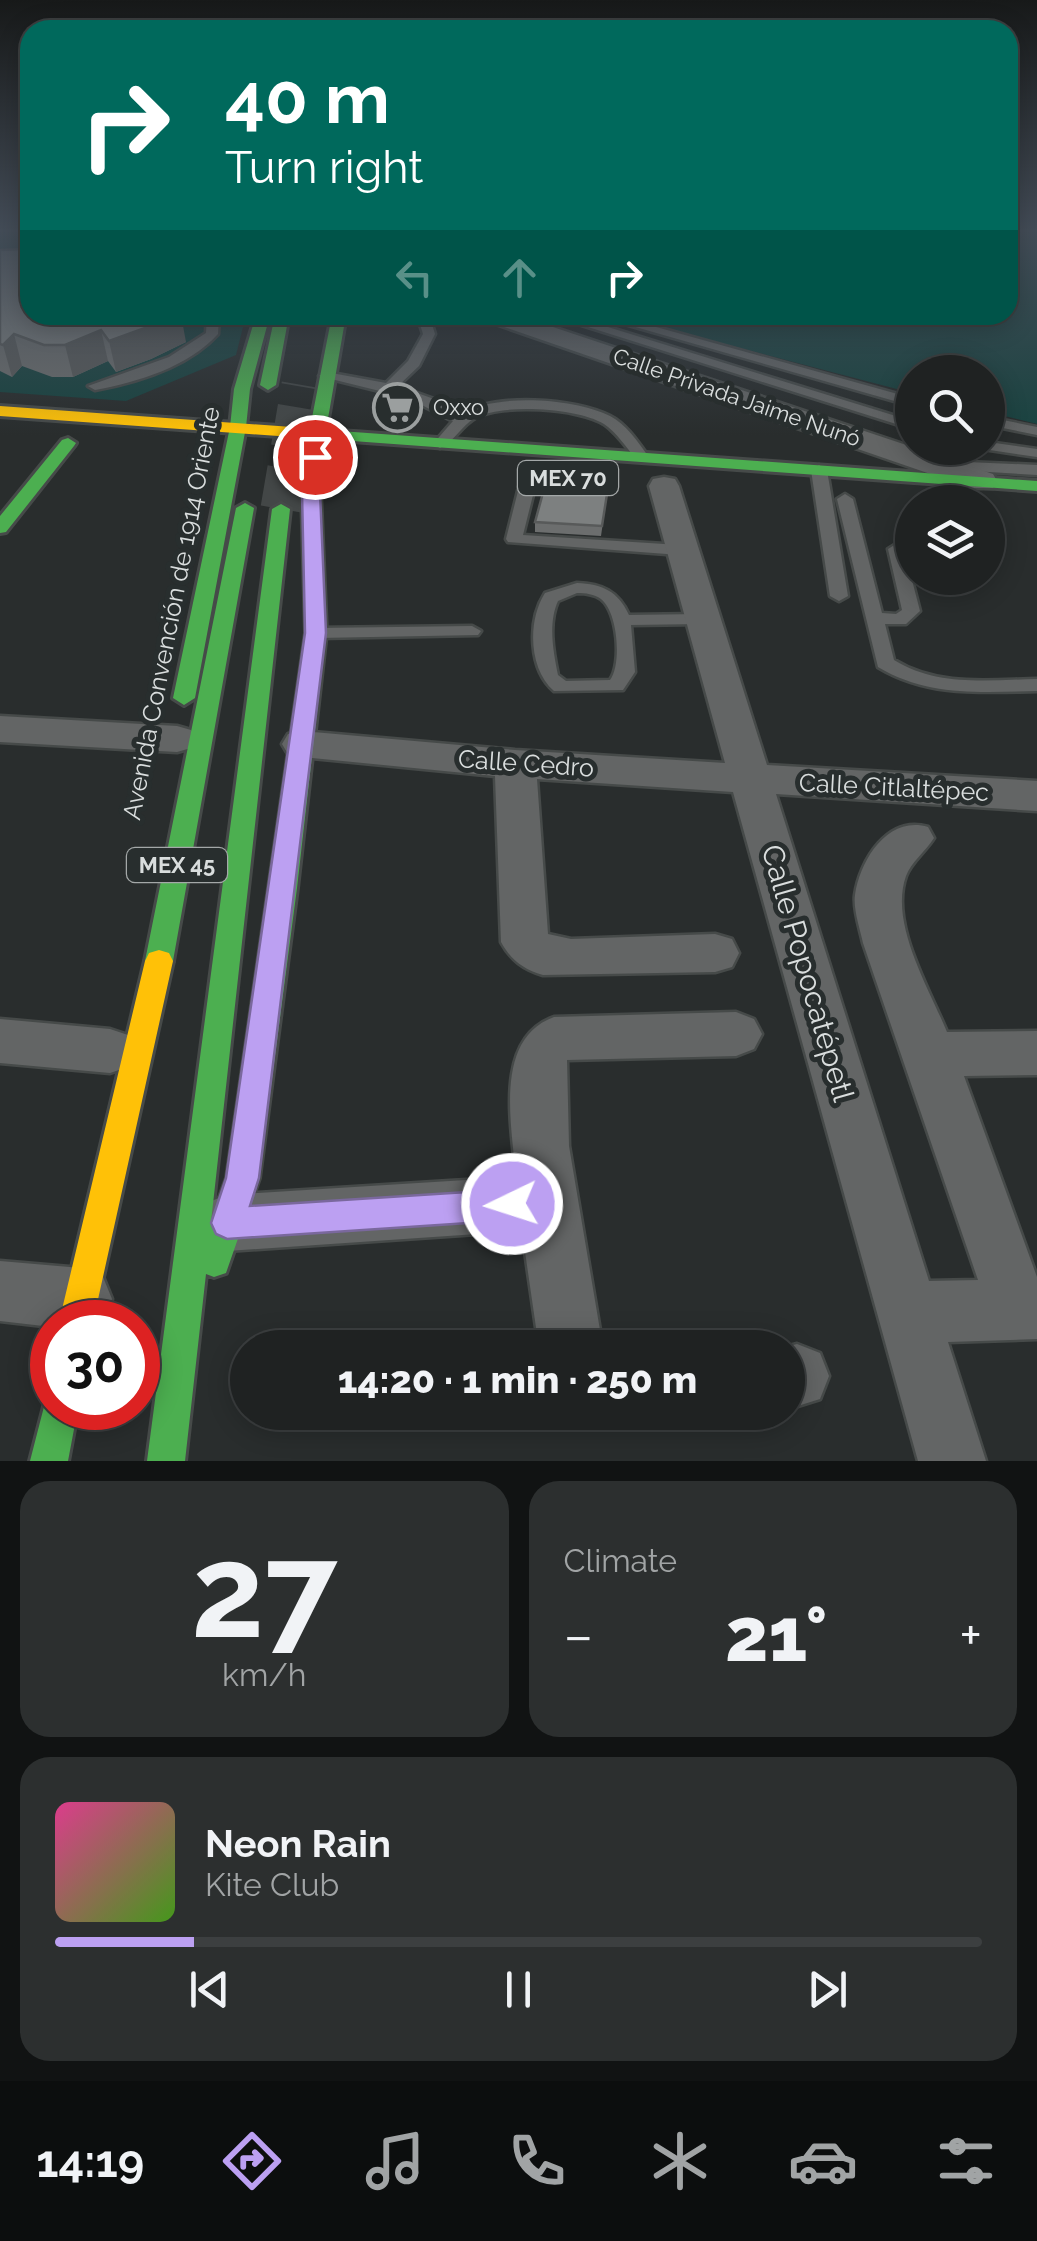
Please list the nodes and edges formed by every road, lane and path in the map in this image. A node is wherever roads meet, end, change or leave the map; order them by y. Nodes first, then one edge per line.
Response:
1 (212, 325) edge
2 (260, 325) edge
3 (280, 325) edge
4 (337, 325) edge
5 (426, 325) edge
6 (523, 325) edge
7 (588, 325) edge
8 (637, 325) edge
9 (311, 332) dead end
10 (326, 376) junction
11 (268, 385) dead end
12 (302, 385) tunnel mouth
13 (391, 385) junction
14 (95, 386) dead end
15 (241, 394) junction
16 (895, 397) edge
17 (320, 402) junction
18 (2, 410) edge
19 (124, 419) junction
20 (462, 420) junction
21 (895, 420) edge
22 (1005, 424) edge
23 (238, 427) junction
24 (1037, 431) edge
25 (316, 446) junction
26 (895, 446) edge
27 (195, 448) dead end
28 (1005, 449) edge
29 (231, 450) junction
30 (1037, 454) edge
31 (354, 460) dead end
32 (441, 460) junction
33 (939, 466) joint
34 (820, 470) junction
35 (1037, 470) edge
36 (530, 475) dead end
37 (658, 478) junction
38 (280, 480) dead end
39 (982, 481) junction
40 (248, 484) dead end
41 (1037, 486) edge
42 (311, 492) junction
43 (222, 494) junction
44 (0, 495) edge
45 (811, 496) junction
46 (854, 499) joint
47 (245, 508) dead end
48 (281, 509) tunnel mouth
49 (0, 528) edge
50 (680, 550) junction
51 (907, 595) edge
52 (839, 596) dead end
53 (874, 618) junction
54 (701, 619) junction
55 (622, 620) junction
56 (472, 631) dead end
57 (316, 633) junction
58 (1037, 684) edge
59 (0, 729) edge
60 (302, 744) junction
61 (175, 749) joint
62 (515, 764) junction
63 (750, 779) junction
64 (1037, 796) edge
65 (912, 838) dead end
66 (716, 953) dead end
67 (736, 1034) dead end
68 (0, 1041) edge
69 (112, 1041) joint
70 (1037, 1053) edge
71 (930, 1054) junction
72 (547, 1202) junction
73 (98, 1219) junction
74 (227, 1223) junction
75 (0, 1292) edge
76 (33, 1300) edge
77 (81, 1300) edge
78 (1027, 1308) edge
79 (908, 1313) junction
80 (182, 1326) junction
81 (566, 1330) edge
82 (55, 1430) edge
83 (49, 1461) edge
84 (166, 1461) edge
85 (952, 1461) edge

1 - 14 lane
2 - 15 main road, Avenida Convención de 1914 Oriente
3 - 11 main road
4 - 10 main road
5 - 13 lane
6 - 26 street, Calle Privada Jaime Nunó
7 - 21 lane
8 - 16 lane
9 - 12 main road
10 - 13 lane
10 - 17 main road
13 - 20 lane
15 - 17 main road
15 - 19 main road
15 - 23 main road, Avenida Convención de 1914 Oriente
17 - 25 main road
18 - 19 main road, MEX 70
19 - 23 main road, MEX 70
20 - 32 lane
20 - 37 lane
22 - 24 lane
23 - 25 main road, MEX 70
23 - 29 main road, Avenida Convención de 1914 Oriente
25 - 29 main road, MEX 70
25 - 31 main road, MEX 70
25 - 32 main road, MEX 70
25 - 42 main road
27 - 29 main road, MEX 70
28 - 30 lane
29 - 43 main road, Avenida Convención de 1914 Oriente
32 - 37 main road, MEX 70
33 - 35 lane
33 - 39 street, Calle Privada Jaime Nunó
34 - 37 main road, MEX 70
34 - 39 main road, MEX 70
34 - 45 lane
36 - 50 lane
37 - 50 street, Calle Popocatépetl
38 - 42 main road
39 - 41 main road, MEX 70
40 - 43 main road
42 - 57 main road
43 - 61 main road, Avenida Convención de 1914 Oriente
44 - 49 main road
45 - 46 main road
45 - 52 lane
46 - 53 lane
47 - 73 main road, MEX 45
48 - 80 main road, MEX 45
50 - 54 street, Calle Popocatépetl
51 - 53 lane
53 - 58 lane
54 - 55 lane
54 - 63 street, Calle Popocatépetl
55 - 55 lane
56 - 57 lane
57 - 60 main road
59 - 61 street
60 - 62 street, Calle Cedro
60 - 74 main road
62 - 63 street, Calle Cedro
62 - 66 street
63 - 64 street, Calle Citlaltépec
63 - 79 street, Calle Popocatépetl
65 - 71 street
67 - 72 street
68 - 69 street
69 - 73 main road
70 - 71 street
71 - 78 street
72 - 74 street
72 - 81 street
73 - 77 main road, MEX 45
74 - 80 main road
75 - 76 street
78 - 79 street
79 - 85 street, Calle Popocatépetl
80 - 84 main road, MEX 45
82 - 83 main road

